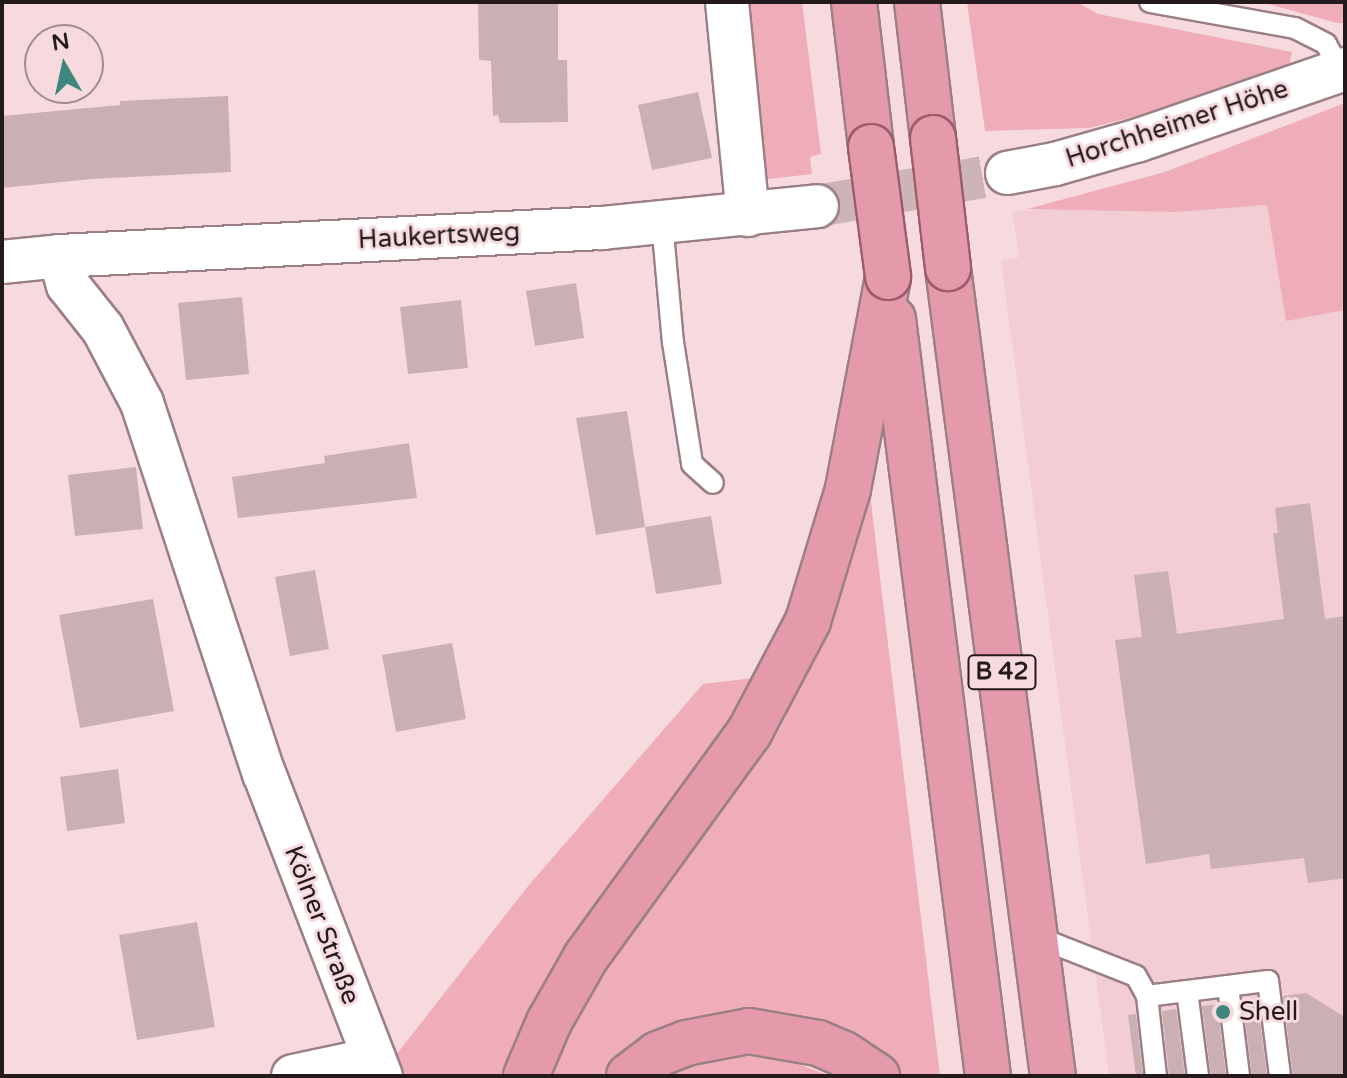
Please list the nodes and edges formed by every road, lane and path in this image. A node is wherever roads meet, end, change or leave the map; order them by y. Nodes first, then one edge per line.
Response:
1 (727, 2) edge
2 (854, 2) edge
3 (917, 2) edge
4 (1150, 2) edge
5 (1343, 70) edge
6 (1007, 173) tunnel mouth
7 (817, 206) tunnel mouth
8 (748, 215) junction
9 (662, 222) junction
10 (60, 256) junction
11 (2, 262) edge
12 (888, 277) junction
13 (713, 483) dead end
14 (1037, 937) junction
15 (1228, 986) junction
16 (1187, 991) junction
17 (1147, 996) junction
18 (378, 1068) edge
19 (293, 1076) edge
20 (526, 1076) edge
21 (629, 1076) edge
22 (877, 1076) edge
23 (988, 1076) edge
24 (1053, 1076) edge
25 (1156, 1076) edge
26 (1198, 1076) edge
27 (1239, 1076) edge
28 (1280, 1076) edge

1 - 8 street
2 - 12 highway, B 42, bridge
3 - 14 highway, B 42, bridge
4 - 5 lane
5 - 6 street, Horchheimer Höhe
7 - 8 street, Haukertsweg
8 - 9 street, Haukertsweg
9 - 10 street, Haukertsweg
9 - 13 lane
10 - 11 street, Haukertsweg
10 - 18 street, Kölner Straße
12 - 20 highway
12 - 23 highway, B 42
14 - 17 lane
14 - 24 highway, B 42
15 - 16 lane
15 - 27 lane
15 - 28 lane
16 - 17 lane
16 - 26 lane
17 - 25 lane
18 - 19 street
21 - 22 highway

